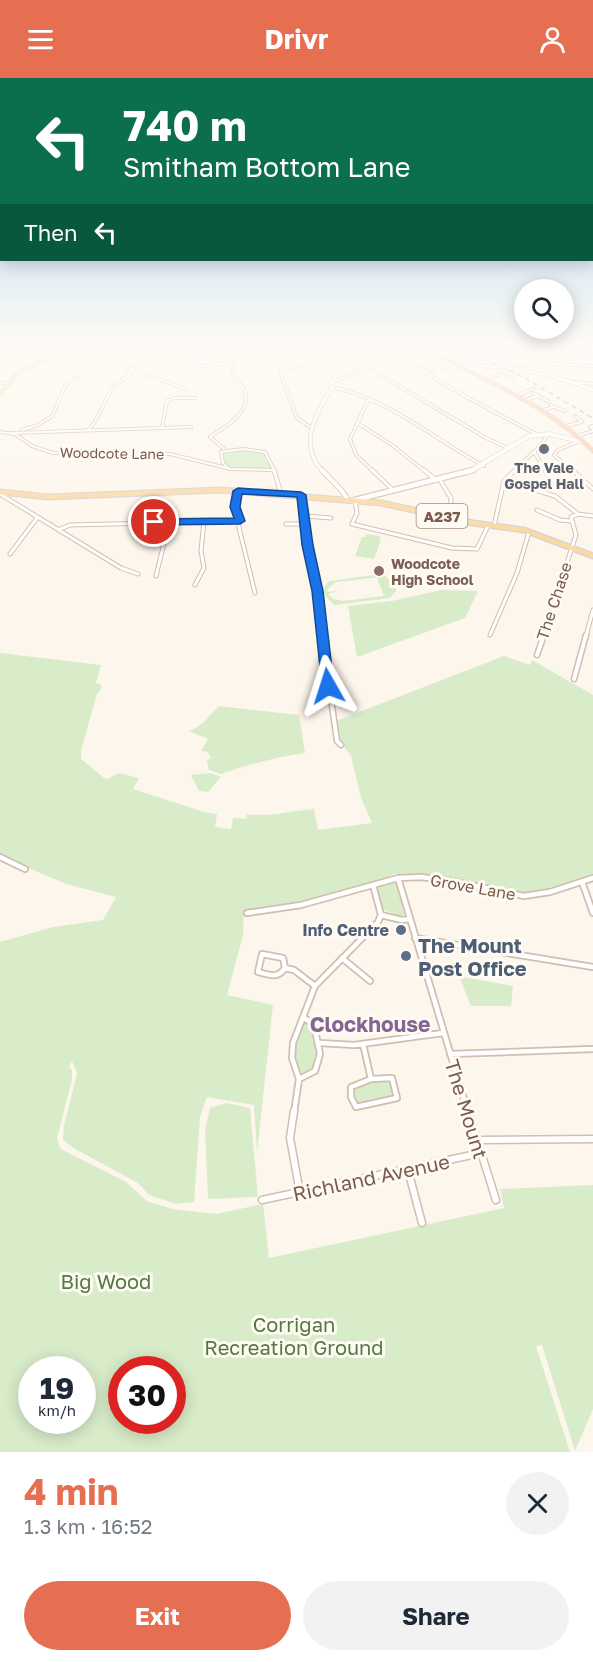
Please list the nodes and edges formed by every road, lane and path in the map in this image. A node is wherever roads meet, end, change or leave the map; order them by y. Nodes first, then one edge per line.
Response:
1 (58, 406) edge
2 (106, 406) edge
3 (166, 406) edge
4 (244, 406) edge
5 (293, 406) edge
6 (321, 406) edge
7 (366, 406) edge
8 (382, 406) edge
9 (435, 406) edge
10 (485, 406) edge
11 (536, 406) edge
12 (554, 407) joint
13 (543, 410) junction
14 (564, 411) dead end
15 (575, 416) dead end
16 (359, 424) junction
17 (566, 426) junction
18 (192, 427) dead end
19 (310, 427) junction
20 (162, 428) junction
21 (593, 429) edge
22 (88, 430) junction
23 (0, 432) edge
24 (9, 433) junction
25 (536, 434) junction
26 (547, 435) junction
27 (577, 436) junction
28 (581, 442) junction
29 (508, 448) junction
30 (224, 449) junction
31 (534, 451) junction
32 (593, 451) edge
33 (484, 466) junction
34 (516, 467) junction
35 (227, 468) junction
36 (274, 470) junction
37 (534, 472) dead end
38 (548, 475) dead end
39 (438, 480) junction
40 (504, 481) junction
41 (593, 489) edge
42 (238, 491) junction
43 (394, 491) junction
44 (0, 493) edge
45 (9, 493) junction
46 (281, 494) junction
47 (301, 495) junction
48 (4, 498) junction
49 (347, 499) junction
50 (355, 500) junction
51 (536, 509) dead end
52 (578, 513) junction
53 (305, 516) junction
54 (593, 516) edge
55 (37, 518) junction
56 (331, 518) dead end
57 (450, 518) junction
58 (204, 521) junction
59 (240, 521) junction
60 (571, 521) junction
61 (169, 522) junction
62 (305, 524) junction
63 (286, 525) dead end
64 (488, 526) junction
65 (494, 527) junction
66 (58, 530) junction
67 (529, 532) junction
68 (571, 548) junction
69 (10, 554) dead end
70 (593, 556) edge
71 (138, 574) dead end
72 (156, 576) dead end
73 (195, 585) dead end
74 (255, 593) dead end
75 (593, 610) edge
76 (490, 635) dead end
77 (537, 655) dead end
78 (574, 679) dead end
79 (340, 746) dead end
80 (0, 857) edge
81 (25, 869) dead end
82 (398, 878) junction
83 (593, 878) edge
84 (582, 882) junction
85 (373, 885) junction
86 (247, 913) dead end
87 (593, 913) edge
88 (381, 915) junction
89 (410, 919) junction
90 (415, 938) junction
91 (342, 958) junction
92 (593, 967) edge
93 (285, 968) junction
94 (370, 981) dead end
95 (315, 986) junction
96 (303, 1017) junction
97 (443, 1033) junction
98 (320, 1043) junction
99 (363, 1044) junction
100 (593, 1049) edge
101 (450, 1054) junction
102 (299, 1079) junction
103 (371, 1079) junction
104 (593, 1139) edge
105 (477, 1140) junction
106 (480, 1153) junction
107 (408, 1170) junction
108 (300, 1193) junction
109 (262, 1200) dead end
110 (496, 1200) dead end
111 (422, 1224) dead end

1 - 24 street
2 - 22 street
3 - 20 street
4 - 30 street
5 - 19 street
6 - 19 street
7 - 16 street
8 - 33 street
9 - 29 street
10 - 25 street
11 - 13 highway
12 - 13 street
12 - 14 street
13 - 17 highway
15 - 17 street
16 - 39 street
16 - 43 street
17 - 27 highway
18 - 20 street
19 - 49 street
20 - 22 street
21 - 27 street
22 - 24 street
23 - 24 street, Woodcote Lane
24 - 35 street, Woodcote Lane
25 - 26 main road
25 - 29 main road
26 - 28 main road
26 - 31 street
27 - 28 highway
28 - 32 highway
28 - 41 street
29 - 33 main road
30 - 35 street
30 - 36 street
31 - 34 street
31 - 38 street
33 - 39 main road
34 - 37 street
34 - 40 street
35 - 36 street, Woodcote Lane
36 - 46 street
39 - 43 main road
39 - 57 street
40 - 52 street
40 - 65 street
42 - 45 main road, A237
42 - 46 main road, A237
42 - 59 street
43 - 50 main road
44 - 45 main road, A237
44 - 48 street
45 - 48 street
46 - 47 main road, A237
47 - 49 main road, A237
47 - 53 street
48 - 55 street
49 - 50 main road, A237
50 - 57 main road, A237
50 - 64 street
51 - 60 street
52 - 54 street
52 - 60 street
53 - 56 street
53 - 62 street
55 - 66 street
55 - 69 street
57 - 64 main road, A237
58 - 59 street
58 - 61 street
58 - 73 street
59 - 74 street
60 - 68 street, The Chase
61 - 66 street
61 - 72 street
62 - 63 street
62 - 79 street
64 - 65 main road, A237
65 - 67 main road, A237
66 - 71 street
67 - 68 main road, A237
67 - 76 street
68 - 70 main road, A237
68 - 77 street, The Chase
75 - 78 street
80 - 81 street
82 - 84 street, Grove Lane
82 - 85 street, Grove Lane
82 - 89 street, The Mount
83 - 84 street, Grove Lane
84 - 87 street
85 - 86 street, Grove Lane
85 - 88 street
88 - 89 street
88 - 91 street
89 - 90 street, The Mount
90 - 92 street
90 - 97 street, The Mount
91 - 94 street
91 - 95 street
93 - 93 street
93 - 95 street
95 - 96 street
96 - 98 street
96 - 102 street
97 - 99 street
97 - 101 street, The Mount
98 - 99 street
98 - 102 street
99 - 103 street
100 - 101 street
101 - 105 street, The Mount
102 - 108 street
103 - 103 street
104 - 105 street
105 - 106 street, The Mount
106 - 107 street, Richland Avenue
106 - 110 street, The Mount
107 - 108 street, Richland Avenue
107 - 111 street
108 - 109 street, Richland Avenue

